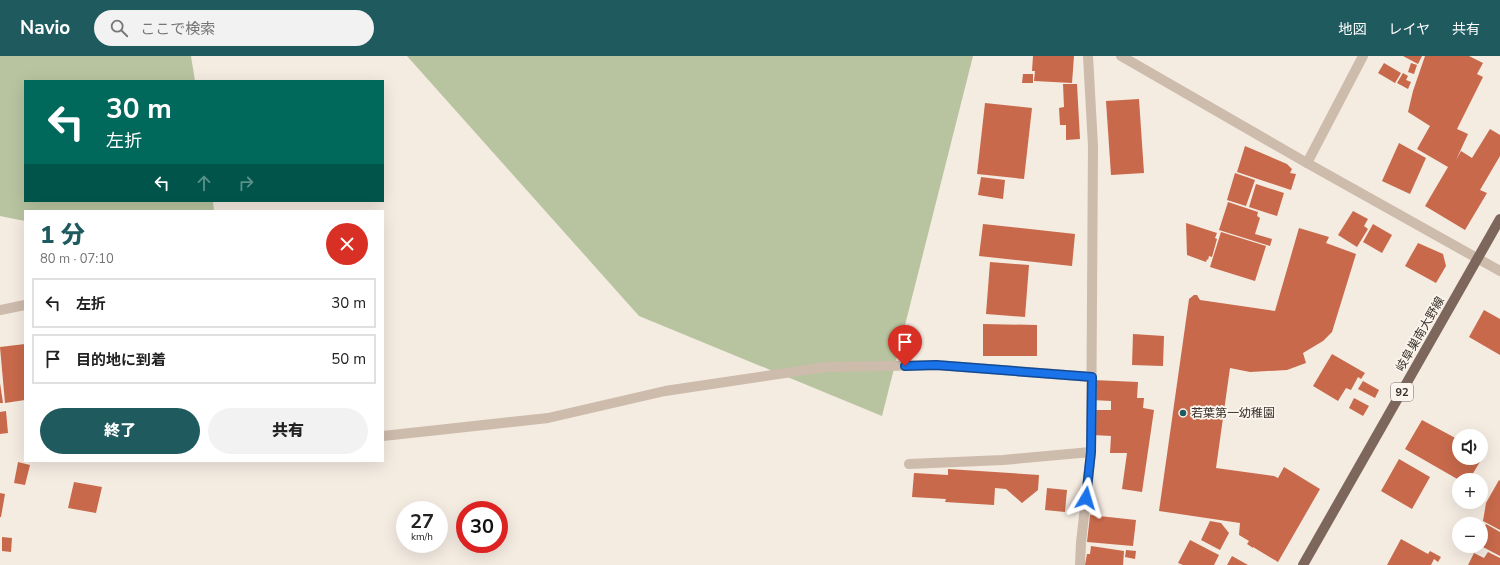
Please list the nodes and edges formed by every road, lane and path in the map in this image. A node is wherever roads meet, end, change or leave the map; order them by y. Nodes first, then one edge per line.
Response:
1 (1088, 56) edge
2 (1121, 56) edge
3 (1363, 56) edge
4 (1307, 163) junction
5 (1500, 219) edge
6 (1478, 259) junction
7 (1500, 271) edge
8 (24, 304) edge
9 (0, 310) edge
10 (1092, 377) junction
11 (384, 436) edge
12 (1091, 452) junction
13 (909, 464) dead end
14 (1080, 565) edge
15 (1303, 565) edge

1 - 10 street
2 - 4 street
3 - 4 street
4 - 6 street
5 - 6 main road, 岐阜巣南大野線 / 92
6 - 7 street
6 - 15 main road, 岐阜巣南大野線 / 92
8 - 9 street
10 - 11 street
10 - 12 street
12 - 13 street
12 - 14 street

